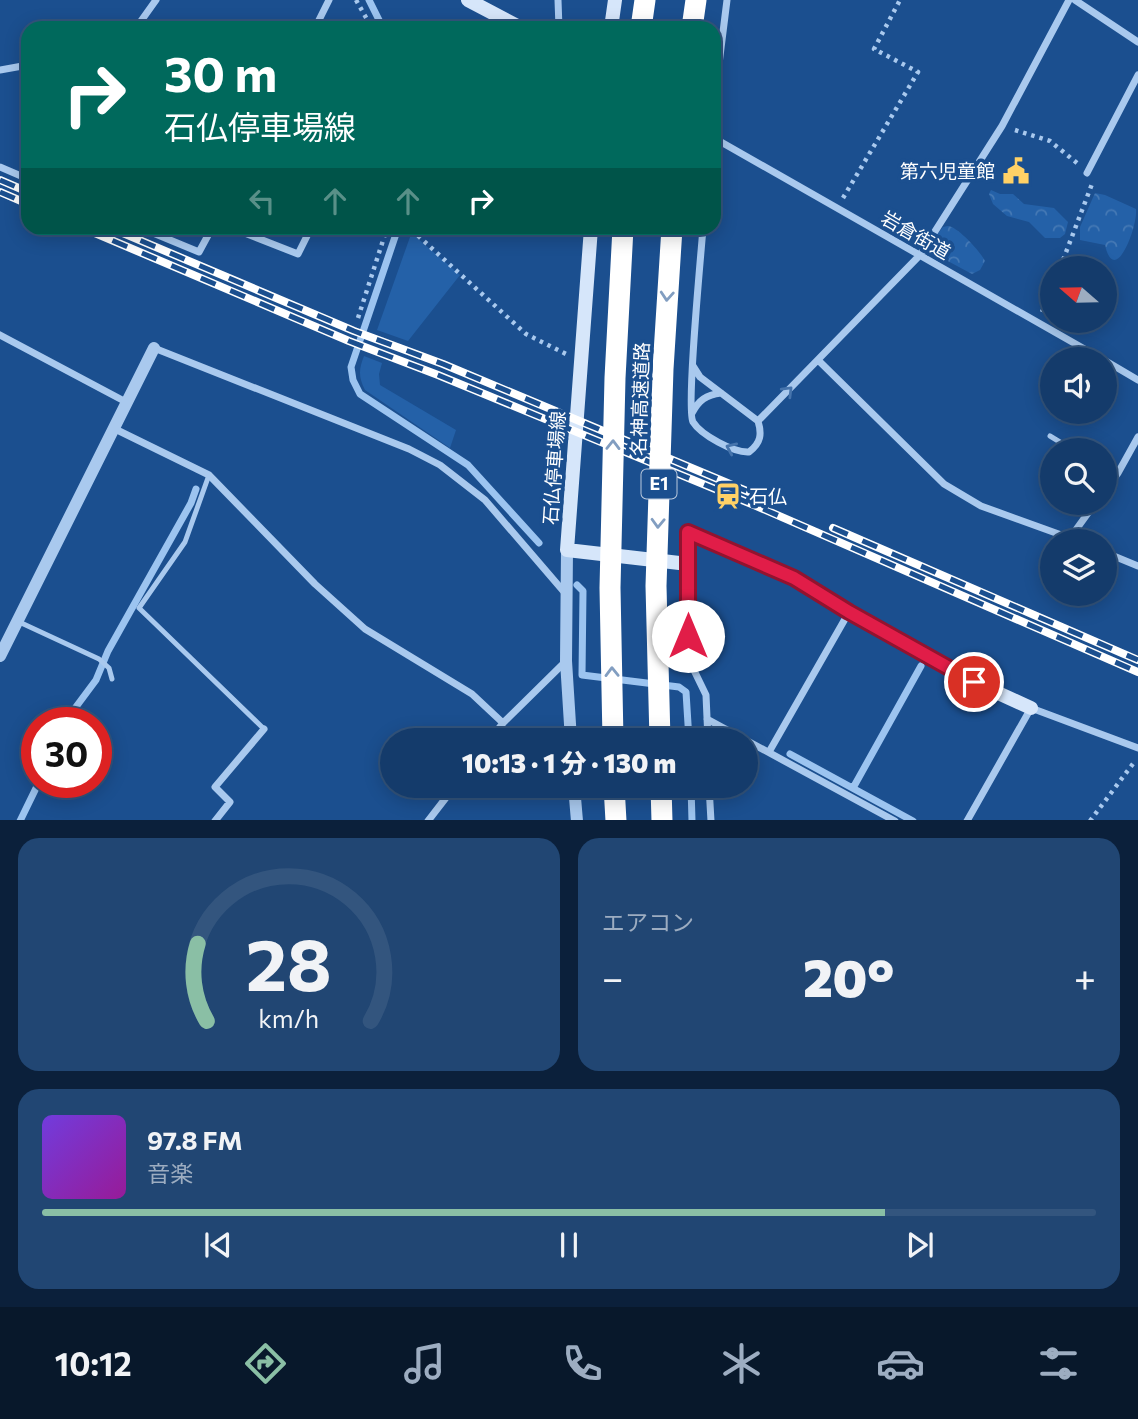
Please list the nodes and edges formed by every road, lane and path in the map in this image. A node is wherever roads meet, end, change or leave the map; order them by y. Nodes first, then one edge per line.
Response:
1 (156, 0) edge
2 (329, 0) edge
3 (356, 0) edge
4 (468, 0) edge
5 (558, 0) edge
6 (615, 0) edge
7 (645, 0) edge
8 (695, 0) edge
9 (727, 0) edge
10 (900, 0) edge
11 (1069, 0) edge
12 (1075, 0) edge
13 (141, 21) edge
14 (318, 21) edge
15 (368, 21) edge
16 (508, 21) edge
17 (559, 21) edge
18 (612, 21) edge
19 (642, 21) edge
20 (693, 21) edge
21 (1138, 42) edge
22 (721, 48) edge
23 (21, 66) edge
24 (0, 70) edge
25 (1138, 75) edge
26 (1002, 125) junction
27 (721, 142) edge
28 (0, 167) edge
29 (1087, 173) junction
30 (21, 176) edge
31 (837, 208) junction
32 (158, 235) edge
33 (208, 235) edge
34 (250, 235) edge
35 (308, 235) edge
36 (385, 235) edge
37 (417, 235) edge
38 (590, 235) edge
39 (623, 235) edge
40 (671, 235) edge
41 (703, 235) edge
42 (920, 255) junction
43 (1065, 256) edge
44 (358, 318) dead end
45 (1040, 318) edge
46 (1038, 323) junction
47 (0, 335) edge
48 (1080, 347) edge
49 (153, 348) joint
50 (818, 360) junction
51 (580, 362) junction
52 (694, 366) junction
53 (1117, 368) edge
54 (1138, 380) edge
55 (721, 393) junction
56 (126, 402) junction
57 (691, 414) junction
58 (758, 421) junction
59 (113, 428) junction
60 (1050, 436) dead end
61 (1138, 437) edge
62 (1053, 438) edge
63 (1117, 474) edge
64 (209, 475) junction
65 (1046, 529) edge
66 (567, 550) junction
67 (1117, 557) edge
68 (688, 564) junction
69 (1138, 566) edge
70 (565, 594) junction
71 (849, 612) junction
72 (17, 621) junction
73 (0, 656) edge
74 (566, 661) junction
75 (112, 679) dead end
76 (1031, 708) junction
77 (707, 719) junction
78 (503, 723) junction
79 (499, 728) edge
80 (570, 728) edge
81 (613, 728) edge
82 (660, 728) edge
83 (707, 728) edge
84 (264, 729) joint
85 (1138, 748) edge
86 (769, 752) junction
87 (1138, 758) edge
88 (446, 798) edge
89 (575, 798) edge
90 (615, 798) edge
91 (661, 798) edge
92 (709, 798) edge
93 (216, 820) edge
94 (429, 820) edge
95 (577, 820) edge
96 (616, 820) edge
97 (662, 820) edge
98 (710, 820) edge
99 (893, 820) edge
100 (968, 820) edge
101 (1091, 820) edge

1 - 13 street
2 - 14 street
3 - 15 path
4 - 16 main road
5 - 17 street
6 - 18 main road
7 - 19 highway
8 - 20 highway
9 - 22 street
10 - 31 path
11 - 26 street
12 - 21 street
23 - 24 street
25 - 29 street
26 - 29 path
26 - 42 street
27 - 31 street, 岩倉街道
28 - 30 street
29 - 43 path
31 - 42 street, 岩倉街道
32 - 33 street
34 - 35 street
36 - 44 path
37 - 51 path
38 - 51 main road, 石仏停車場線
81 -> 39 highway, 名神高速道路 / E1, bridge
40 -> 82 highway, 名神高速道路 / E1, bridge
41 - 52 street
42 - 46 street, 岩倉街道
42 - 50 street
45 - 46 path
46 - 48 street, 岩倉街道
47 - 56 street
49 - 56 street
49 - 70 street
58 -> 50 street
50 - 65 street
51 - 66 main road, 石仏停車場線
52 - 55 street
52 - 57 street
53 - 54 street, 岩倉街道
55 - 57 street
55 - 58 street
56 - 59 street
58 -> 57 street
59 - 64 street
59 - 72 street
60 - 62 lane
61 - 63 street
64 - 78 street
64 - 84 lane
66 - 68 main road, 石仏停車場線
66 - 70 street
67 - 69 street
68 - 71 main road
68 - 77 street
70 - 74 street
71 - 76 main road
71 - 86 street
72 - 73 street
72 - 75 lane
74 - 78 street
74 - 80 street
76 - 85 street
76 - 100 street
77 - 83 street
77 - 86 street
78 - 79 street
84 - 93 street
86 - 99 street
87 - 101 path
88 - 94 street
89 - 95 street
90 - 96 highway, bridge
91 - 97 highway, bridge
92 - 98 street

